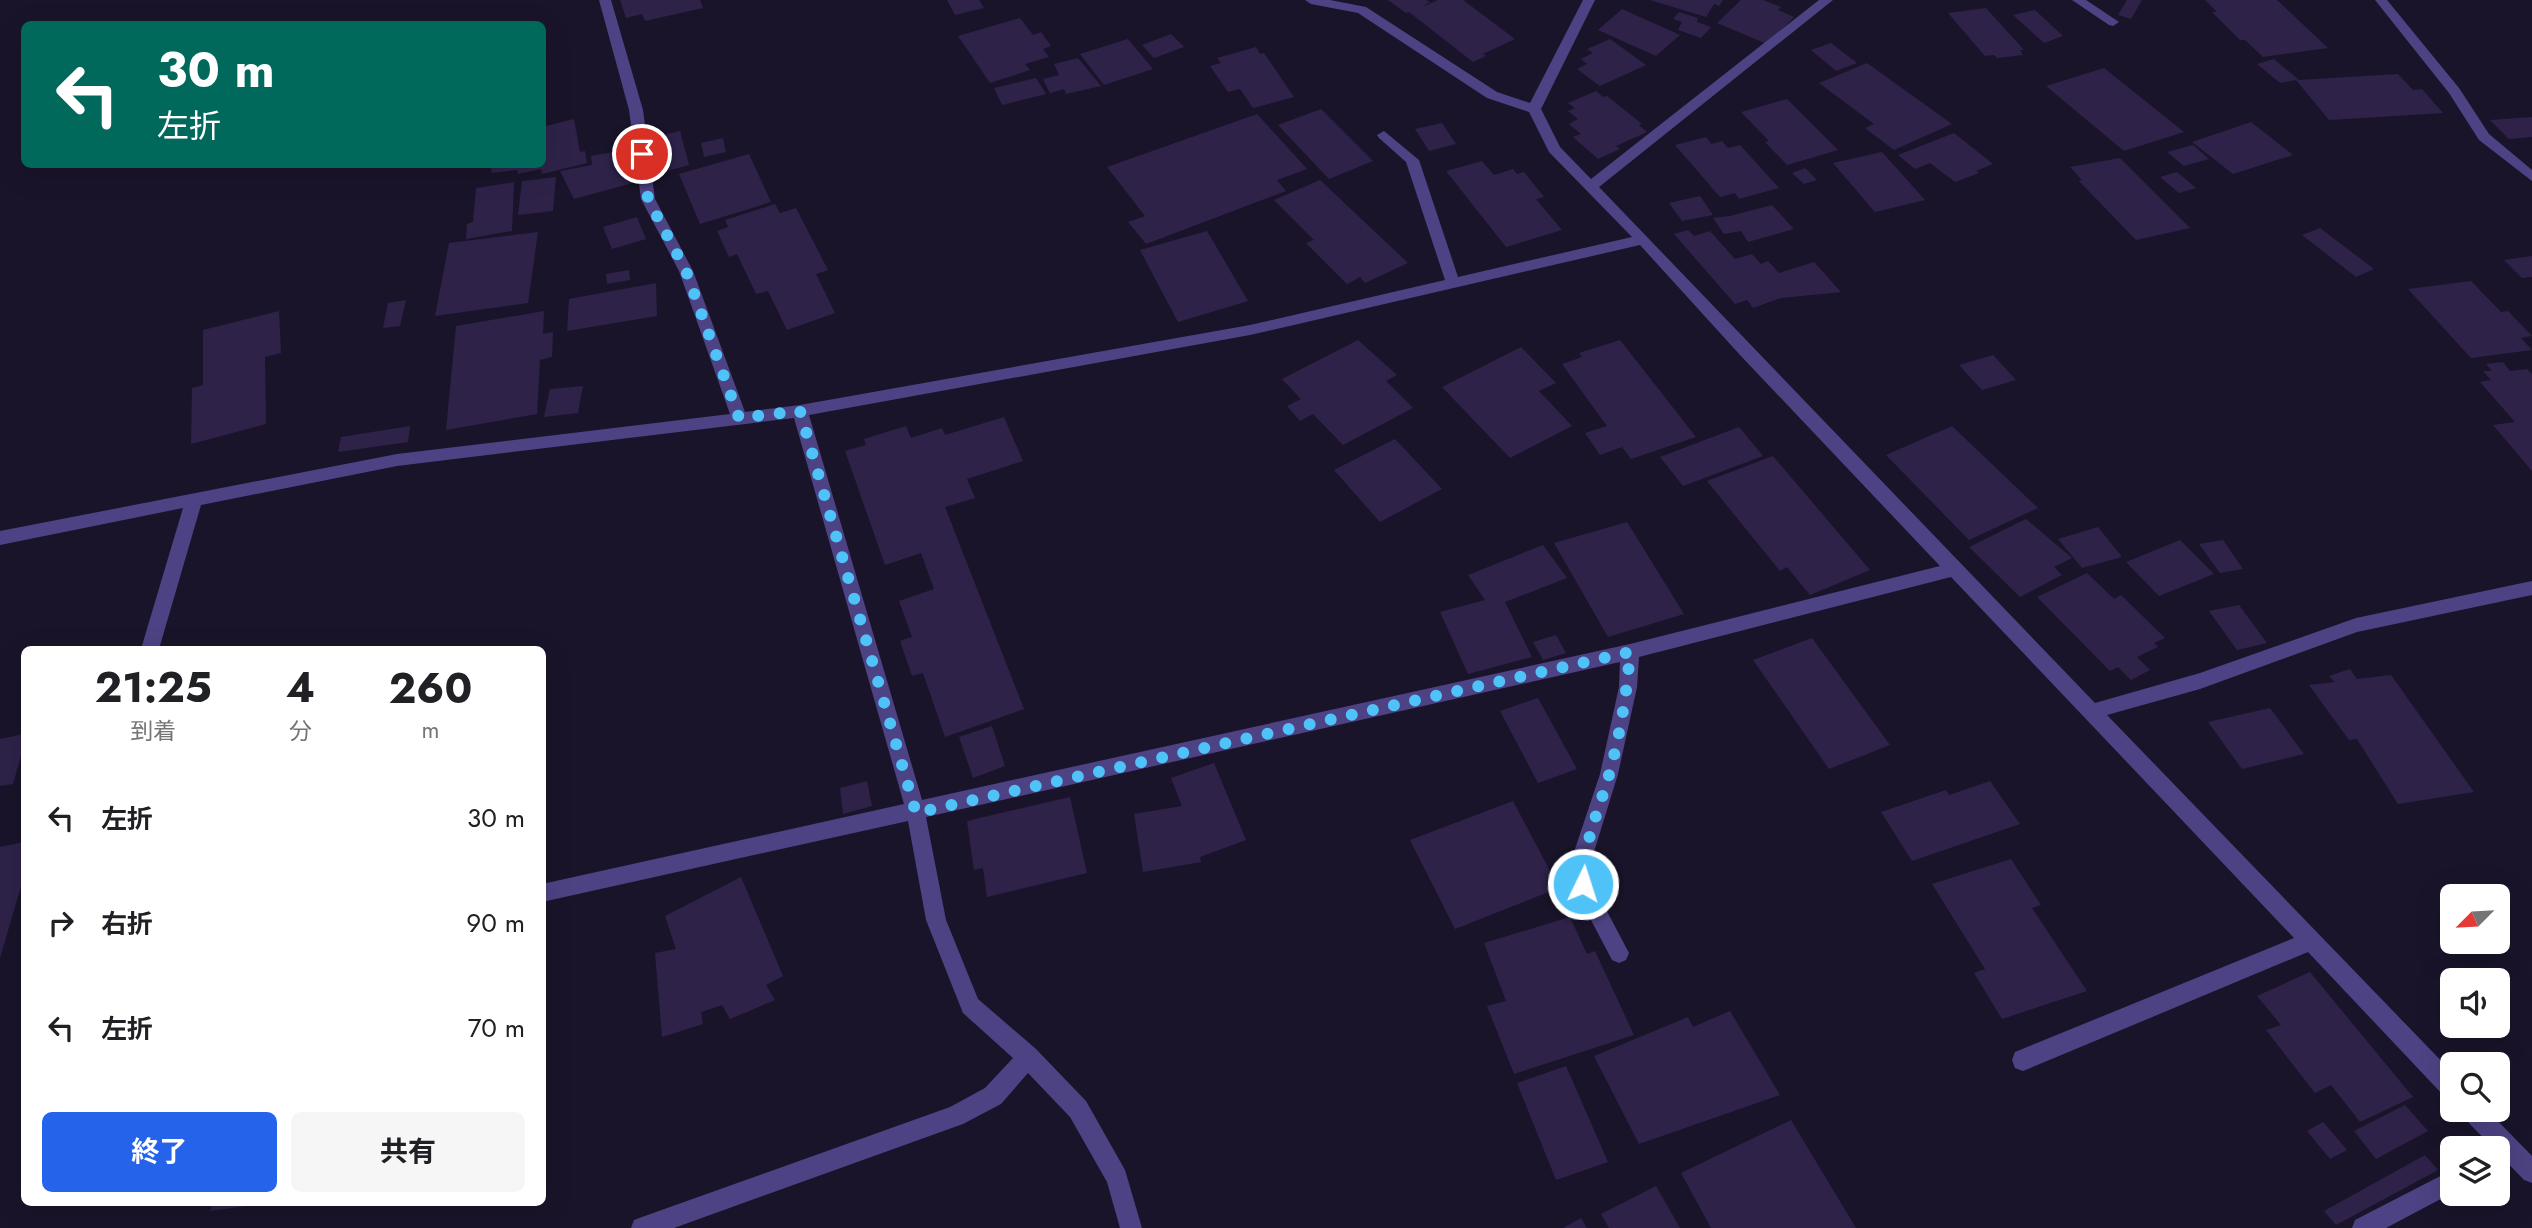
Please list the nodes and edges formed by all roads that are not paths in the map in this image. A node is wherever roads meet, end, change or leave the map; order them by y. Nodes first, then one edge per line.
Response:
1 (605, 0) edge
2 (1311, 0) edge
3 (1589, 0) edge
4 (1827, 0) edge
5 (2078, 0) edge
6 (2381, 0) edge
7 (2113, 22) dead end
8 (1534, 109) junction
9 (1384, 135) dead end
10 (2532, 177) edge
11 (1591, 186) junction
12 (1643, 239) junction
13 (1453, 283) junction
14 (800, 411) junction
15 (739, 418) junction
16 (194, 500) junction
17 (0, 538) edge
18 (1954, 569) junction
19 (2532, 588) edge
20 (151, 646) edge
21 (1630, 652) junction
22 (2091, 712) junction
23 (916, 813) junction
24 (546, 892) edge
25 (2311, 941) junction
26 (1619, 953) dead end
27 (1028, 1057) junction
28 (2023, 1060) dead end
29 (2440, 1075) edge
30 (2510, 1158) edge
31 (2532, 1172) edge
32 (2440, 1187) edge
33 (642, 1228) edge
34 (1131, 1228) edge
35 (2363, 1228) edge

1 - 15 street
2 - 8 street
3 - 8 street
4 - 11 street
5 - 7 street
6 - 10 street
8 - 11 street
9 - 13 street
11 - 12 street
12 - 13 street
12 - 18 street
13 - 14 street
14 - 15 street
14 - 23 street
15 - 16 street
16 - 17 street
16 - 20 street
18 - 21 street
18 - 22 street
19 - 22 street
21 - 23 street
21 - 26 street
22 - 25 street
23 - 24 street
23 - 27 street
25 - 28 street
25 - 29 street
27 - 33 street
27 - 34 street
30 - 31 street
32 - 35 street

